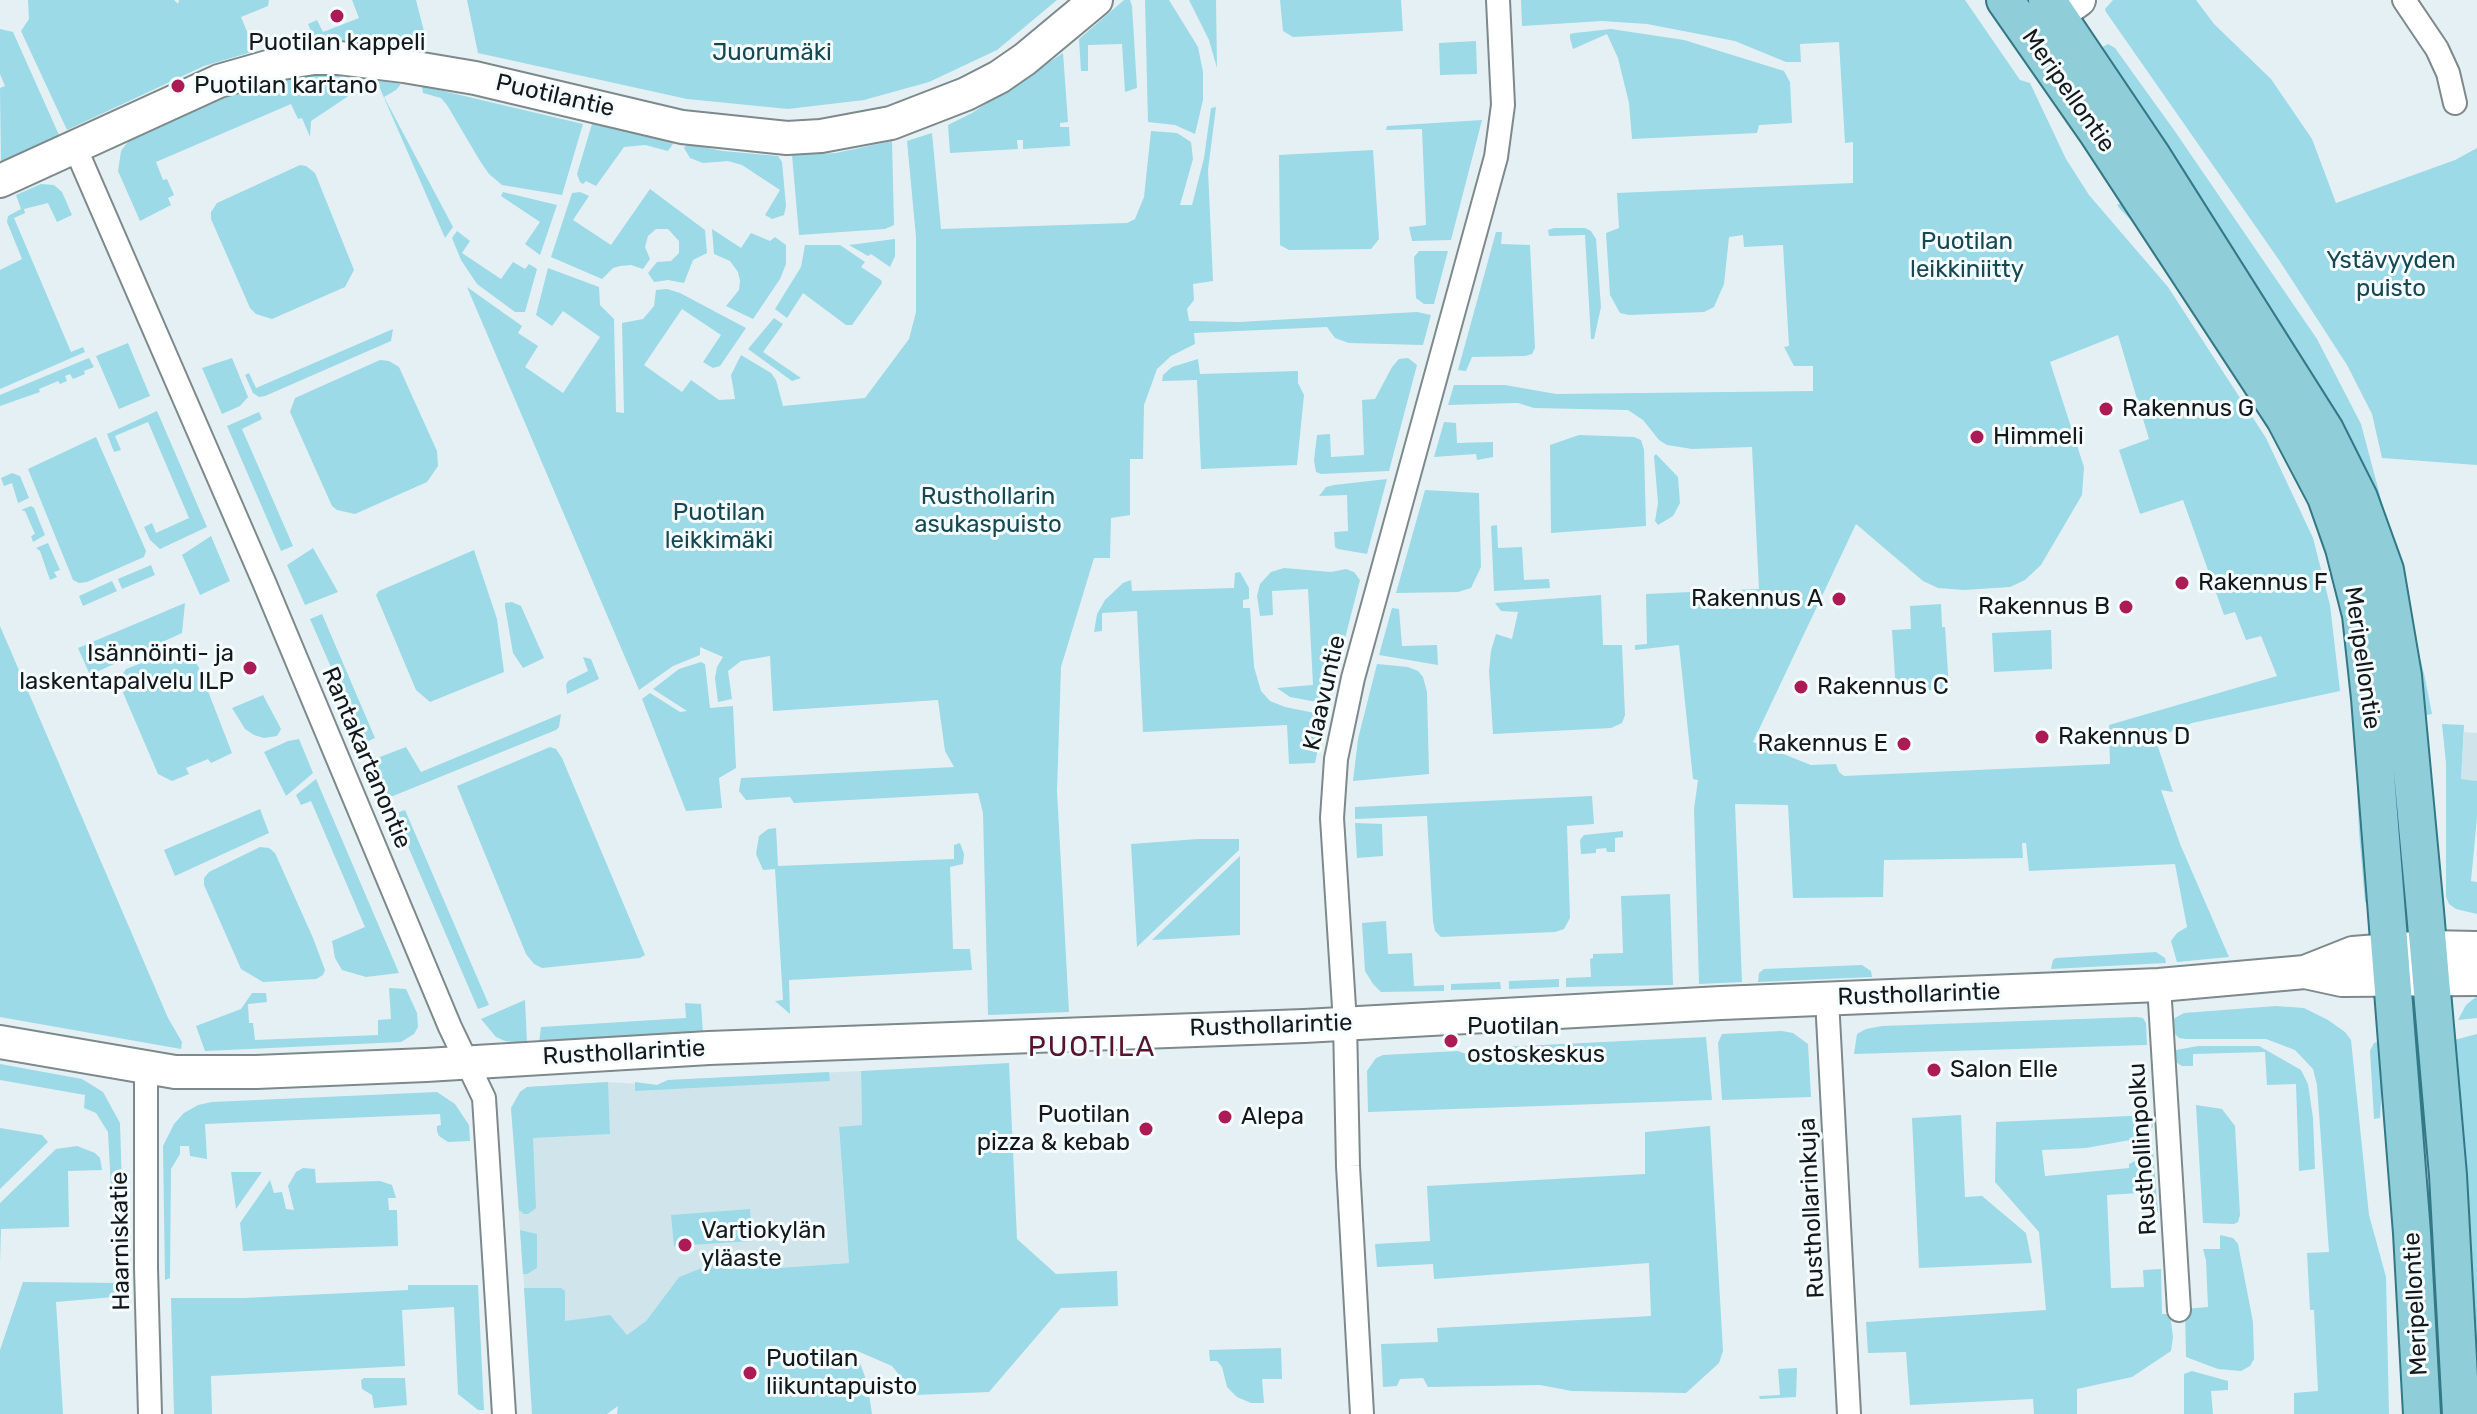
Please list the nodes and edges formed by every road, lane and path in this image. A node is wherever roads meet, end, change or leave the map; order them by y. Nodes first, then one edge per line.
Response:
1 (1096, 0) edge
2 (1498, 0) edge
3 (2404, 0) edge
4 (2041, 6) edge
5 (2455, 103) dead end
6 (75, 147) junction
7 (0, 181) edge
8 (2477, 948) edge
9 (2429, 963) junction
10 (2390, 964) junction
11 (2477, 979) edge
12 (2159, 985) junction
13 (1827, 999) junction
14 (1345, 1023) junction
15 (0, 1042) edge
16 (468, 1063) junction
17 (146, 1068) junction
18 (2179, 1310) dead end
19 (150, 1414) edge
20 (504, 1414) edge
21 (1362, 1414) edge
22 (1849, 1414) edge
23 (2422, 1414) edge
24 (2461, 1414) edge

1 - 6 main road, Puotilantie
2 - 14 street, Klaavuntie
3 - 5 street
4 - 9 main road, Meripellontie
4 - 10 main road, Meripellontie
6 - 7 main road, Puotilantie
6 - 16 street, Rantakartanontie
8 - 9 main road
9 - 10 main road, Rusthollarintie
9 - 11 main road
9 - 24 main road, Meripellontie
10 - 12 main road, Rusthollarintie
10 - 23 main road, Meripellontie
12 - 13 main road, Rusthollarintie
12 - 18 street, Rusthollinpolku
13 - 14 main road, Rusthollarintie
13 - 22 street, Rusthollarinkuja
14 - 16 main road, Rusthollarintie
14 - 21 street, Klaavuntie
15 - 17 main road, Rusthollarintie
16 - 17 main road, Rusthollarintie
16 - 20 street, Rantakartanontie
17 - 19 street, Haarniskatie

